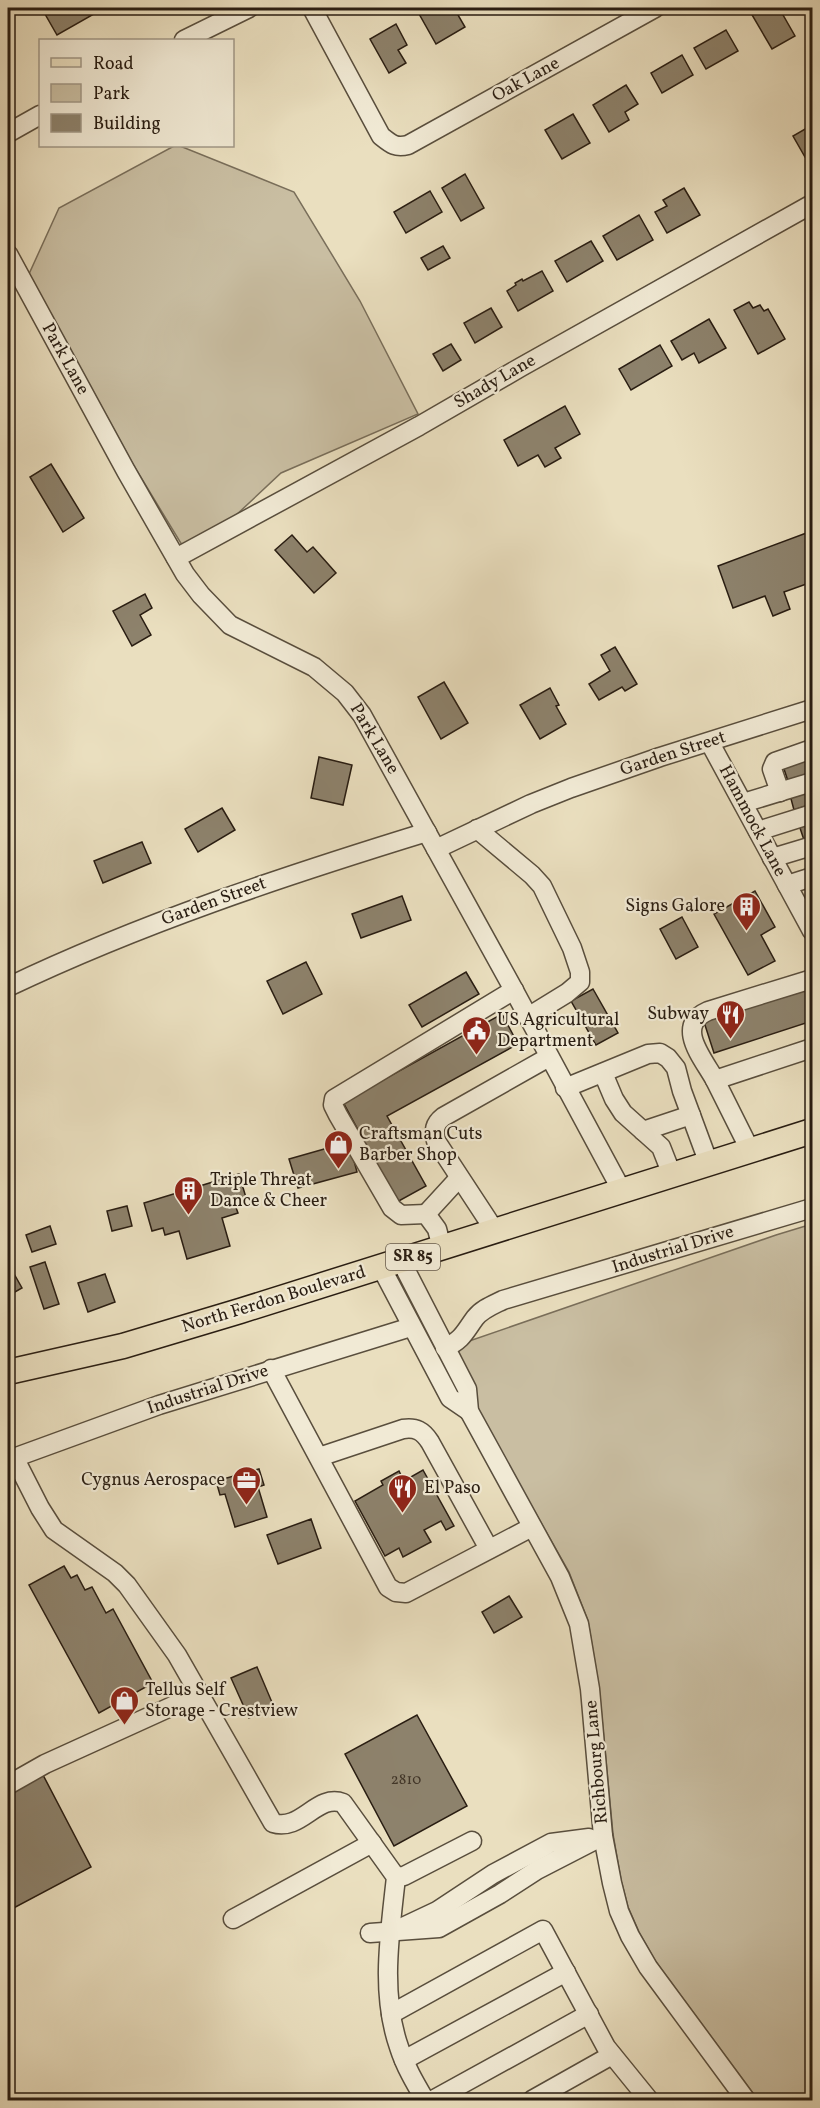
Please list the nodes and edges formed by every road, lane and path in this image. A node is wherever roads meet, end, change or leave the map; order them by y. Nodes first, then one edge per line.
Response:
1 (249, 8) edge
2 (312, 8) edge
3 (655, 8) edge
4 (186, 39) edge
5 (39, 116) edge
6 (8, 133) edge
7 (813, 204) edge
8 (8, 254) edge
9 (176, 558) junction
10 (813, 709) edge
11 (710, 743) junction
12 (813, 749) edge
13 (813, 782) edge
14 (780, 792) junction
15 (743, 803) junction
16 (813, 814) edge
17 (477, 829) junction
18 (758, 831) junction
19 (427, 832) junction
20 (813, 846) edge
21 (436, 849) junction
22 (772, 858) junction
23 (813, 877) edge
24 (787, 885) junction
25 (808, 912) edge
26 (813, 931) edge
27 (813, 979) edge
28 (8, 987) edge
29 (514, 990) junction
30 (528, 1017) junction
31 (813, 1048) edge
32 (549, 1057) junction
33 (603, 1073) junction
34 (715, 1080) junction
35 (565, 1088) junction
36 (691, 1115) junction
37 (644, 1131) junction
38 (813, 1131) edge
39 (750, 1150) junction
40 (709, 1164) junction
41 (672, 1175) junction
42 (459, 1178) junction
43 (622, 1191) junction
44 (813, 1208) edge
45 (426, 1214) junction
46 (495, 1231) junction
47 (442, 1248) junction
48 (391, 1264) junction
49 (411, 1327) junction
50 (445, 1348) junction
51 (272, 1369) junction
52 (8, 1372) edge
53 (469, 1411) junction
54 (319, 1457) junction
55 (11, 1459) edge
56 (532, 1527) junction
57 (489, 1549) junction
58 (199, 1694) junction
59 (8, 1785) edge
60 (603, 1836) junction
61 (472, 1841) dead end
62 (372, 1843) junction
63 (396, 1877) junction
64 (233, 1919) dead end
65 (369, 1932) dead end
66 (390, 1932) junction
67 (566, 1972) junction
68 (392, 2014) junction
69 (588, 2014) junction
70 (612, 2055) junction
71 (404, 2060) junction
72 (641, 2098) edge
73 (425, 2100) edge
74 (433, 2100) edge
75 (532, 2100) edge
76 (746, 2100) edge

1 - 4 street
2 - 3 street, Oak Lane
5 - 6 street
7 - 9 street, Shady Lane
8 - 9 street, Park Lane
9 - 19 street, Park Lane
10 - 11 street, Garden Street
11 - 15 street, Hammock Lane
11 - 17 street, Garden Street
12 - 14 street
13 - 14 street
14 - 15 street
15 - 18 street, Hammock Lane
16 - 18 street
17 - 21 street, Garden Street
17 - 30 street
18 - 22 street, Hammock Lane
19 - 21 street, Park Lane
19 - 28 street, Garden Street
20 - 22 street
21 - 29 street, Park Lane
22 - 24 street, Hammock Lane
23 - 24 street
24 - 25 street, Hammock Lane
25 - 26 street, Hammock Lane
27 - 34 street
29 - 30 street, Park Lane
29 - 45 street
30 - 32 street, Park Lane
31 - 34 street
32 - 35 street, Park Lane
32 - 42 street
33 - 35 street
33 - 36 street
33 - 37 street
34 - 39 street
35 - 43 street, Park Lane
36 - 37 street
36 - 40 street
37 - 41 street
38 - 39 main road, North Ferdon Boulevard / SR 85
39 - 40 main road, North Ferdon Boulevard / SR 85
40 - 41 main road, North Ferdon Boulevard / SR 85
41 - 43 main road, North Ferdon Boulevard / SR 85
42 - 45 street
42 - 46 street
43 - 46 main road, North Ferdon Boulevard / SR 85
44 - 50 street, Industrial Drive
45 - 47 street
46 - 47 main road, North Ferdon Boulevard / SR 85
47 - 48 main road, North Ferdon Boulevard / SR 85
48 - 49 street, Richbourg Lane
48 - 50 street, Richbourg Lane
48 - 52 main road, North Ferdon Boulevard / SR 85
49 - 51 street, Industrial Drive
49 - 53 street, Richbourg Lane
50 - 53 street, Richbourg Lane
51 - 54 street
51 - 55 street, Industrial Drive
53 - 56 street, Richbourg Lane
54 - 57 street
54 - 57 street
55 - 58 street
56 - 57 street
56 - 60 street, Richbourg Lane
58 - 59 street
58 - 62 street
60 - 66 street
60 - 76 street, Richbourg Lane
61 - 63 street
62 - 63 street
62 - 64 street
63 - 66 street
65 - 66 street
66 - 68 street
67 - 68 street
67 - 69 street
67 - 71 street
68 - 71 street
69 - 70 street
69 - 74 street
70 - 72 street
70 - 75 street
71 - 73 street

